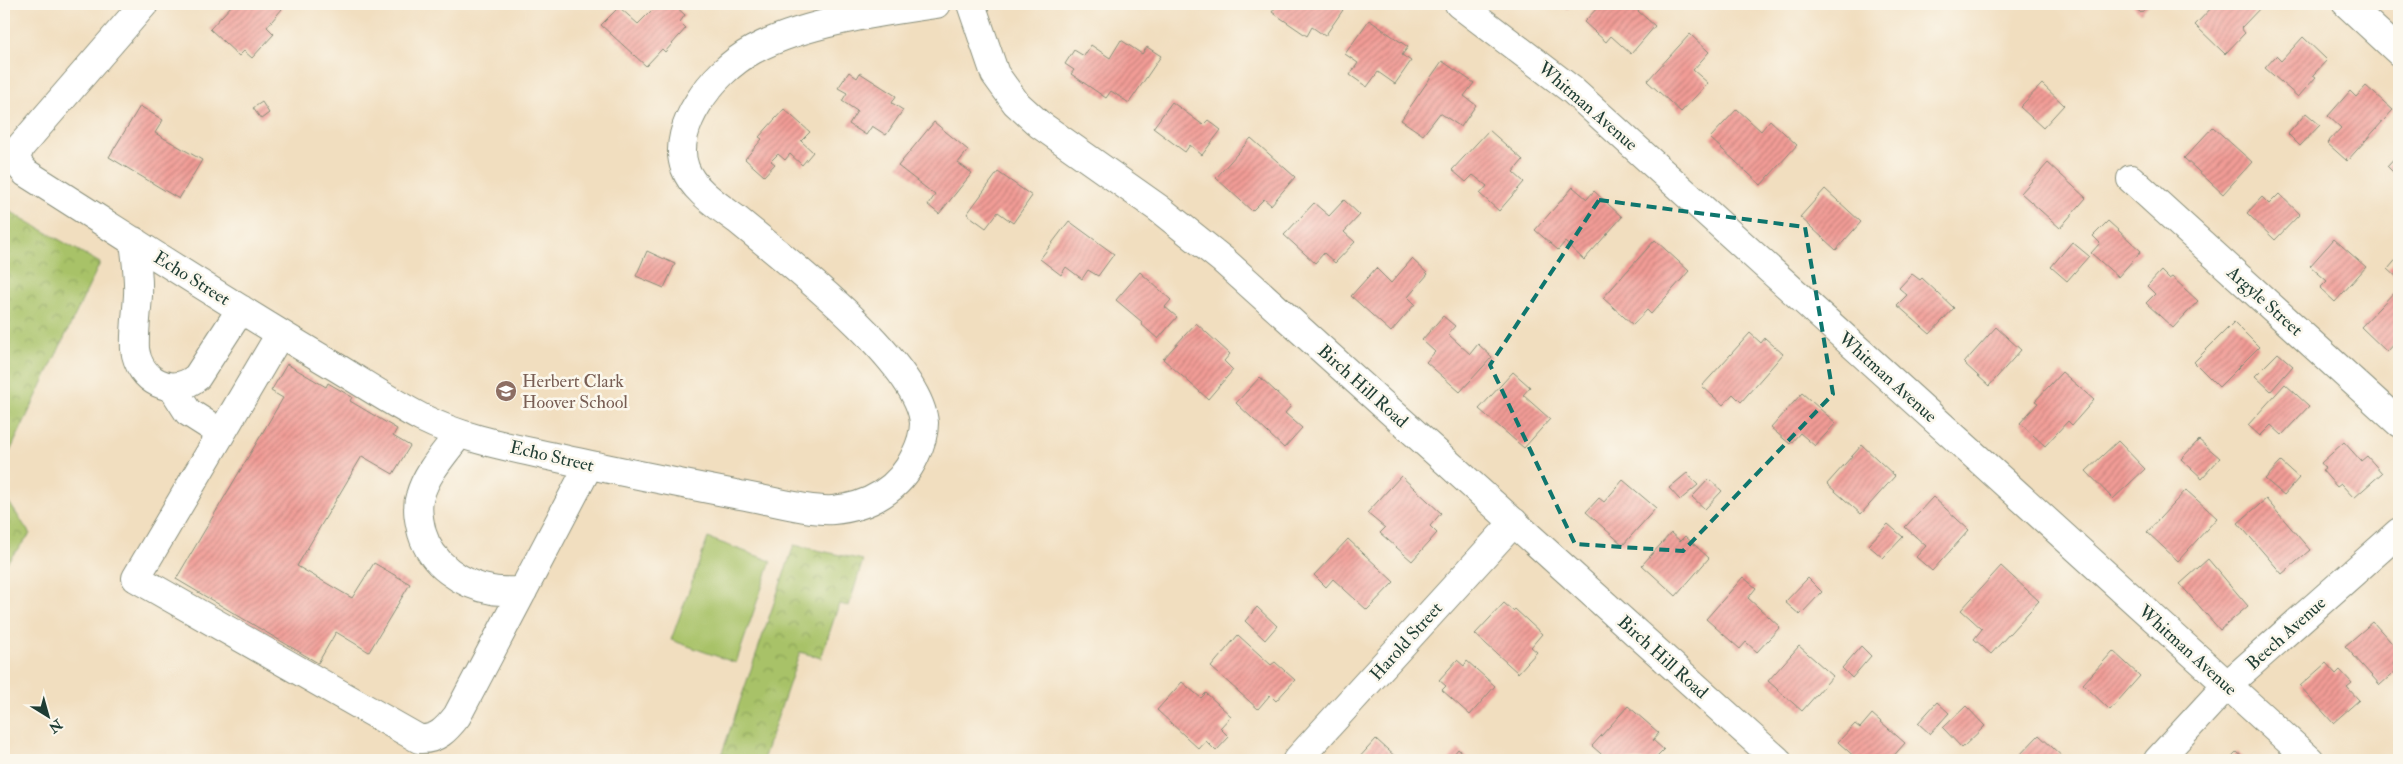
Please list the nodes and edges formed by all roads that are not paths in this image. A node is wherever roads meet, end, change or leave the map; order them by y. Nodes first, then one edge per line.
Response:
1 (144, 4) edge
2 (936, 4) edge
3 (971, 4) edge
4 (1459, 4) edge
5 (2346, 4) edge
6 (2399, 52) edge
7 (2131, 179) dead end
8 (134, 241) junction
9 (241, 309) junction
10 (280, 334) junction
11 (172, 387) junction
12 (2399, 423) edge
13 (221, 433) junction
14 (459, 434) junction
15 (589, 465) junction
16 (1514, 522) junction
17 (2399, 532) edge
18 (523, 591) junction
19 (2227, 685) junction
20 (1297, 760) edge
21 (1777, 760) edge
22 (2158, 760) edge
23 (2310, 760) edge

1 - 8 street, Echo Street
2 - 15 street, Echo Street
3 - 16 street, Birch Hill Road
4 - 19 street, Whitman Avenue
5 - 6 street
7 - 12 street, Argyle Street
8 - 9 street, Echo Street
8 - 11 street
9 - 10 street, Echo Street
9 - 11 street
10 - 13 street
10 - 14 street, Echo Street
11 - 13 street
13 - 18 street
14 - 15 street, Echo Street
14 - 18 street
15 - 18 street
16 - 20 street, Harold Street
16 - 21 street, Birch Hill Road
17 - 19 street, Beech Avenue
19 - 22 street, Beech Avenue
19 - 23 street, Whitman Avenue

